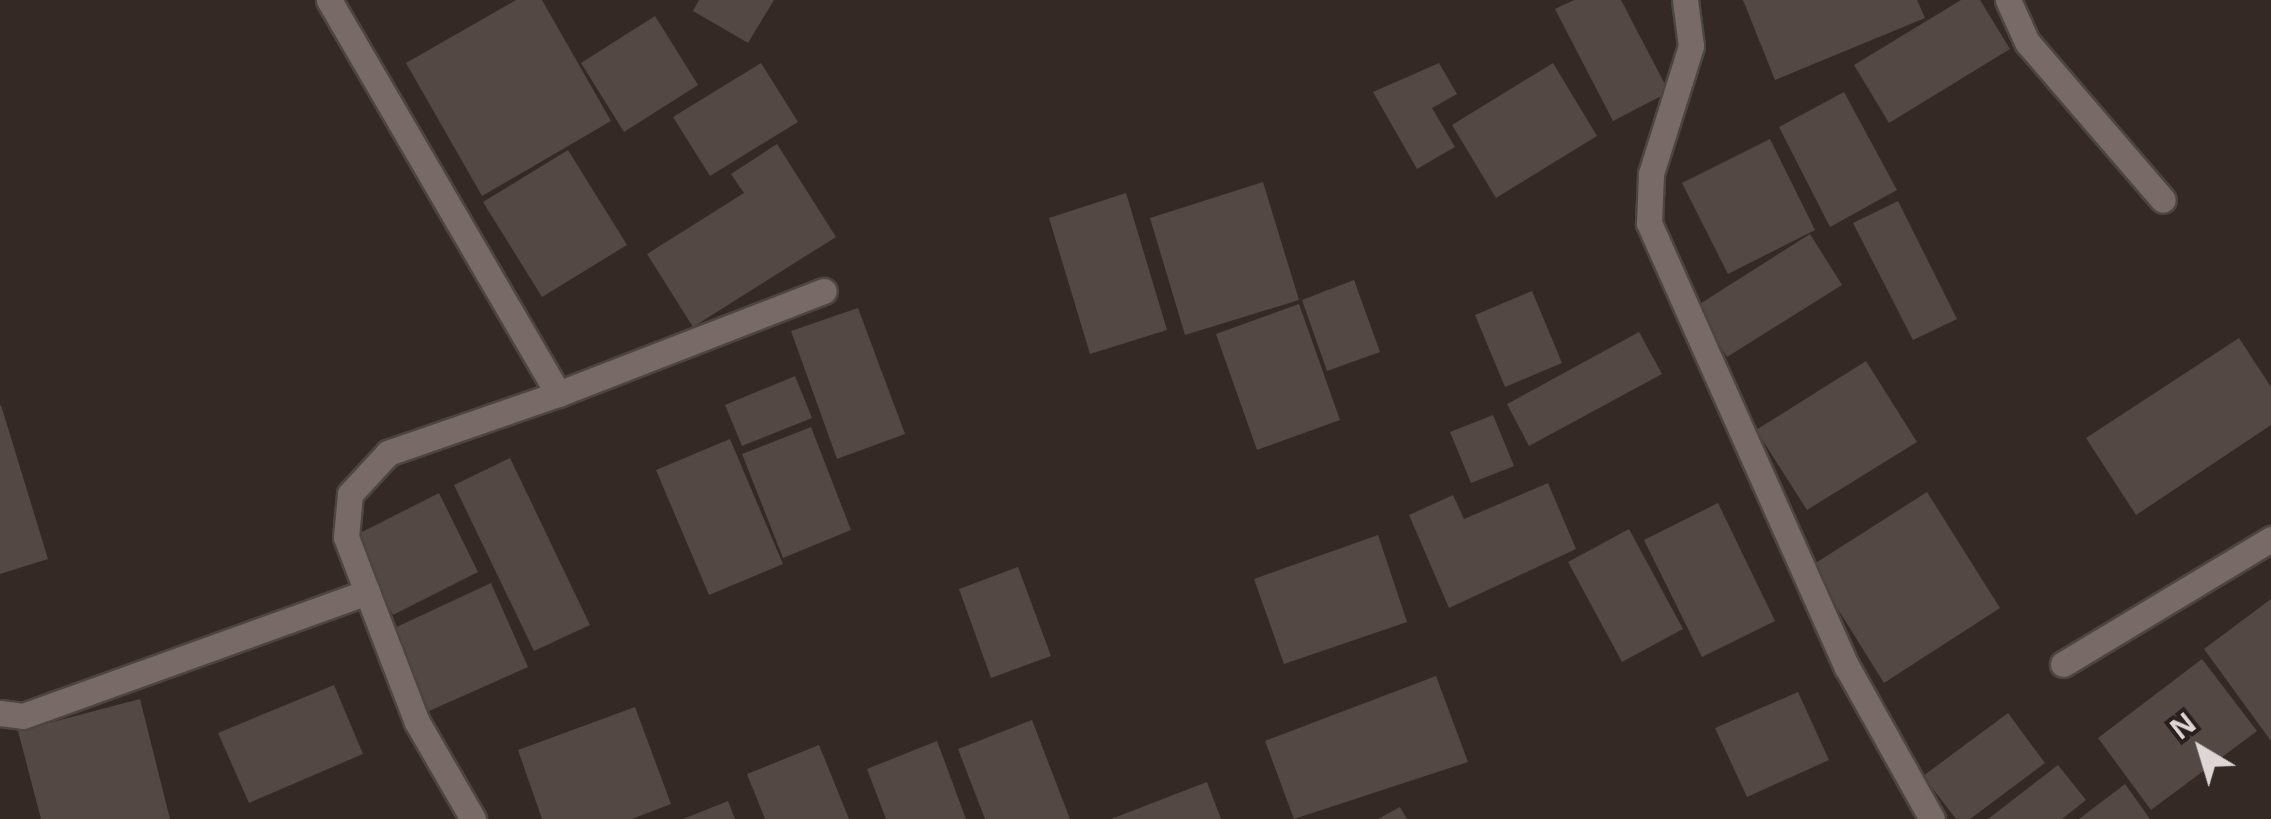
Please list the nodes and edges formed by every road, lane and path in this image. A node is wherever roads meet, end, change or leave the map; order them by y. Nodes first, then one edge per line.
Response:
1 (329, 0) edge
2 (1685, 0) edge
3 (2008, 0) edge
4 (2163, 200) dead end
5 (824, 291) dead end
6 (558, 394) junction
7 (2271, 538) edge
8 (367, 592) junction
9 (2063, 664) dead end
10 (0, 713) edge
11 (473, 819) edge
12 (1932, 819) edge

1 - 6 street
2 - 12 street
3 - 4 street
5 - 6 street
6 - 8 street
7 - 9 street
8 - 10 street
8 - 11 street

